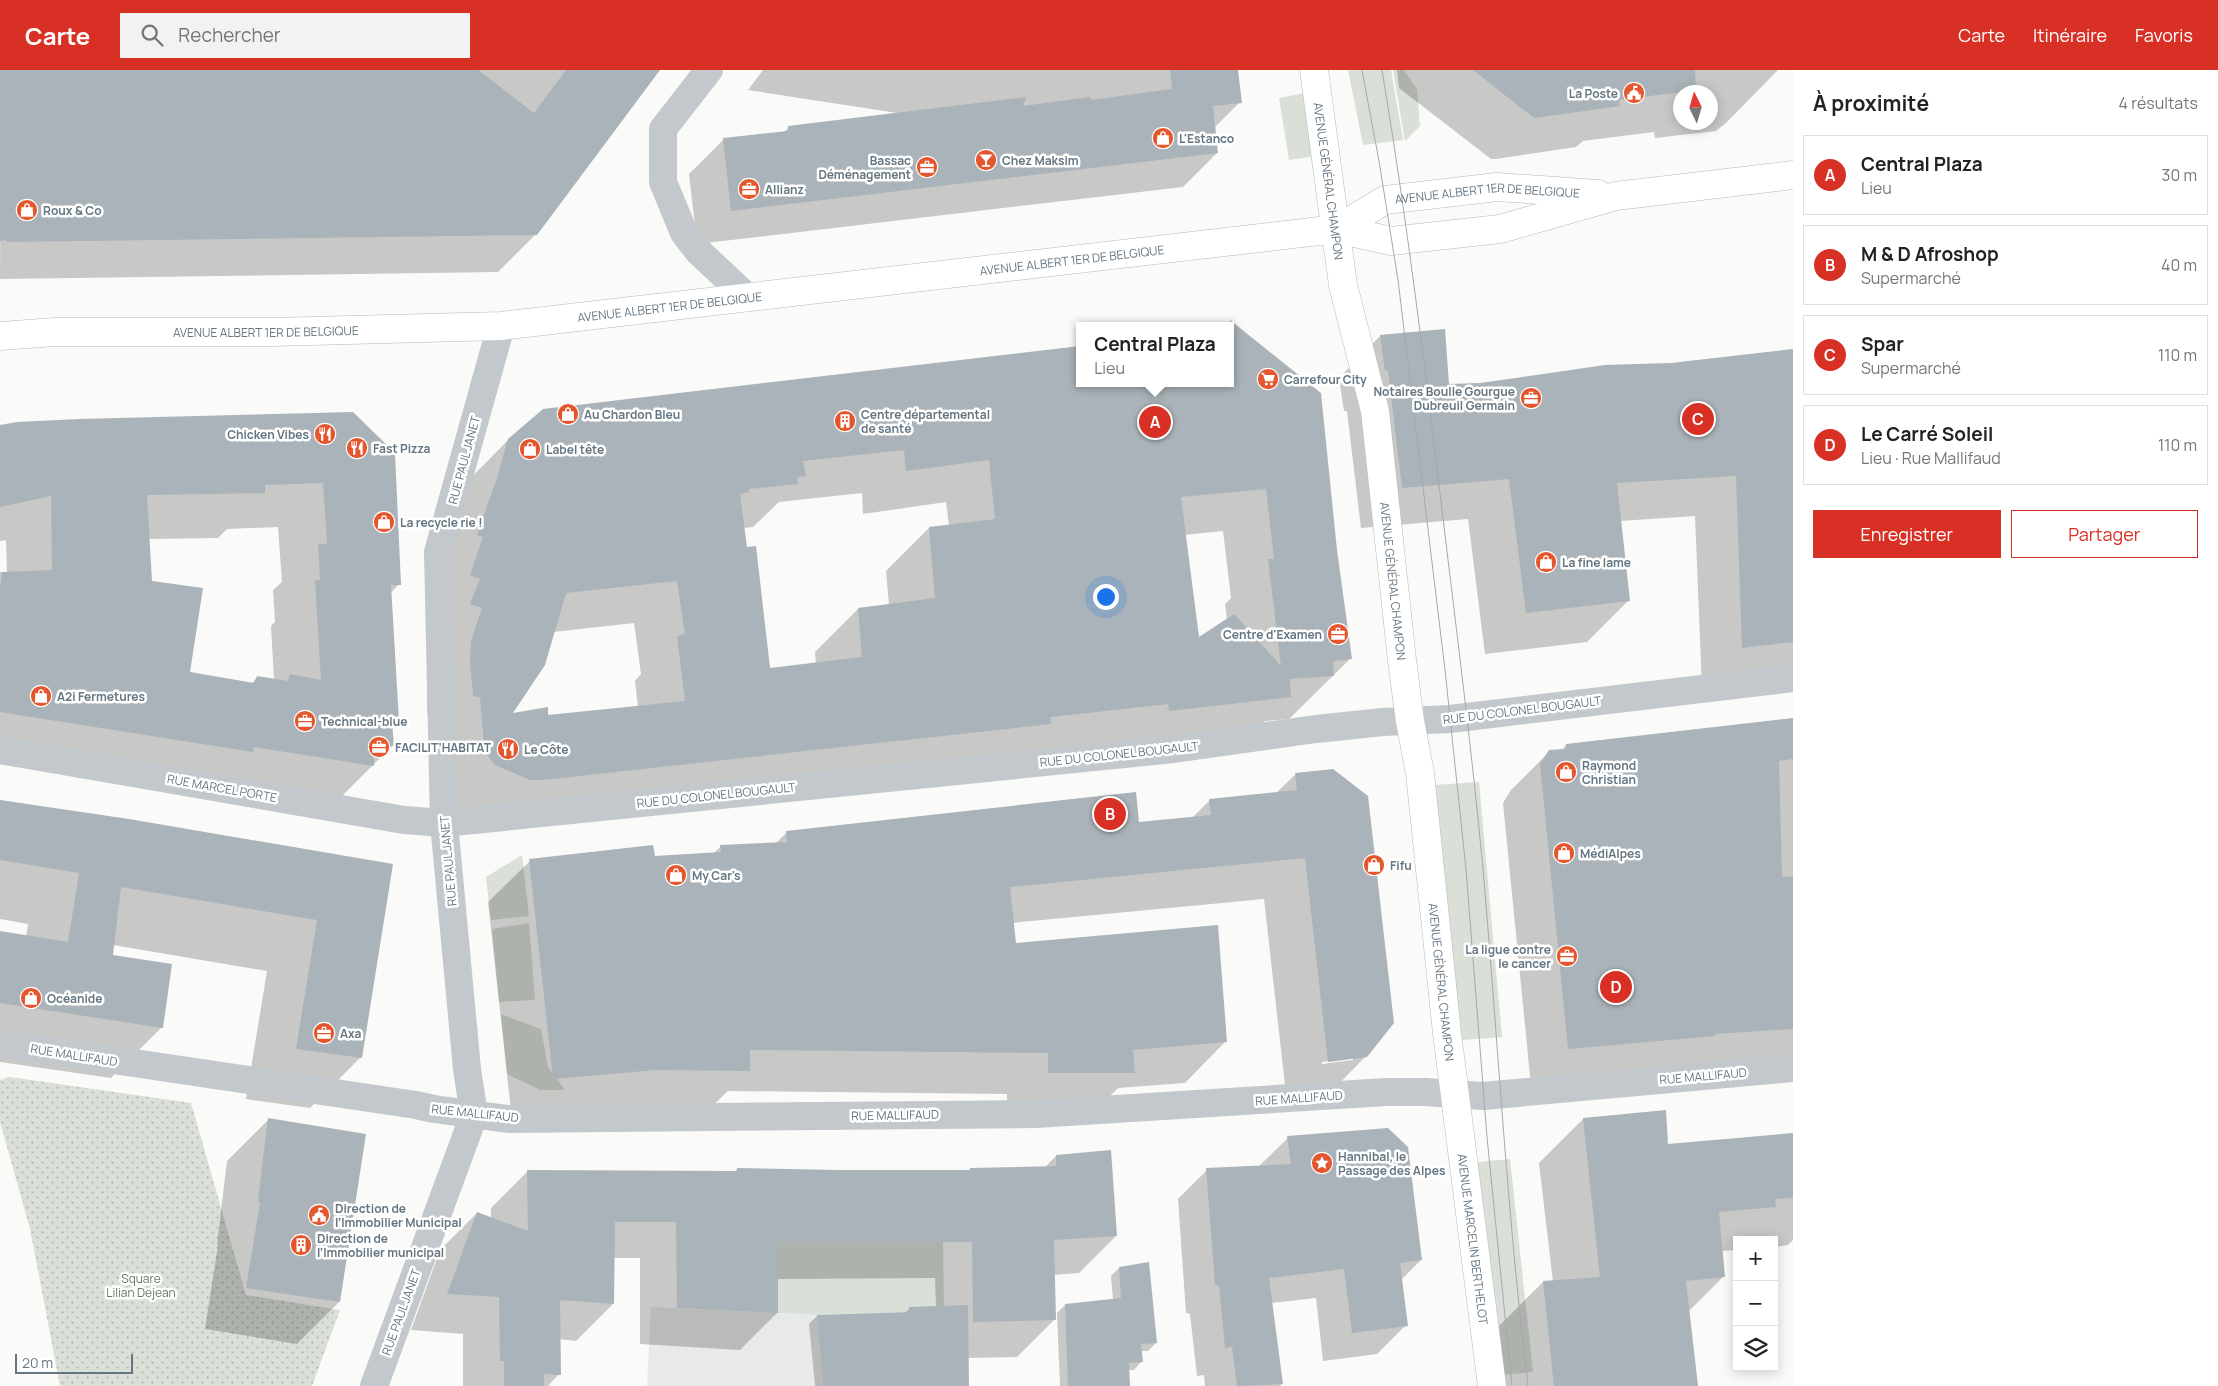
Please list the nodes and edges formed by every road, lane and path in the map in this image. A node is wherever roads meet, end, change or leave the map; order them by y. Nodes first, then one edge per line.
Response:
1 (709, 70) edge
2 (1314, 70) edge
3 (1793, 176) edge
4 (1616, 196) junction
5 (1337, 230) junction
6 (747, 297) junction
7 (501, 326) junction
8 (0, 336) edge
9 (1793, 678) edge
10 (1410, 721) junction
11 (0, 750) edge
12 (444, 823) junction
13 (0, 1043) edge
14 (1793, 1068) edge
15 (1455, 1094) junction
16 (474, 1115) junction
17 (374, 1386) edge
18 (1492, 1386) edge

1 - 6 street
2 - 5 main road, AVENUE GÉNÉRAL CHAMPON
3 - 4 main road, AVENUE ALBERT 1ER DE BELGIQUE
4 - 5 main road, AVENUE ALBERT 1ER DE BELGIQUE
4 - 5 main road, AVENUE ALBERT 1ER DE BELGIQUE
5 - 6 main road, AVENUE ALBERT 1ER DE BELGIQUE
5 - 10 main road, AVENUE GÉNÉRAL CHAMPON
6 - 7 main road, AVENUE ALBERT 1ER DE BELGIQUE
7 - 8 main road, AVENUE ALBERT 1ER DE BELGIQUE
7 - 12 street, RUE PAUL JANET
9 - 10 street, RUE DU COLONEL BOUGAULT
10 - 12 street, RUE DU COLONEL BOUGAULT
10 - 15 main road, AVENUE GÉNÉRAL CHAMPON
11 - 12 street, RUE MARCEL PORTE
12 - 16 street, RUE PAUL JANET
13 - 16 street, RUE MALLIFAUD
14 - 15 street, RUE MALLIFAUD
15 - 16 street, RUE MALLIFAUD
15 - 18 main road, AVENUE MARCELIN BERTHELOT
16 - 17 street, RUE PAUL JANET

